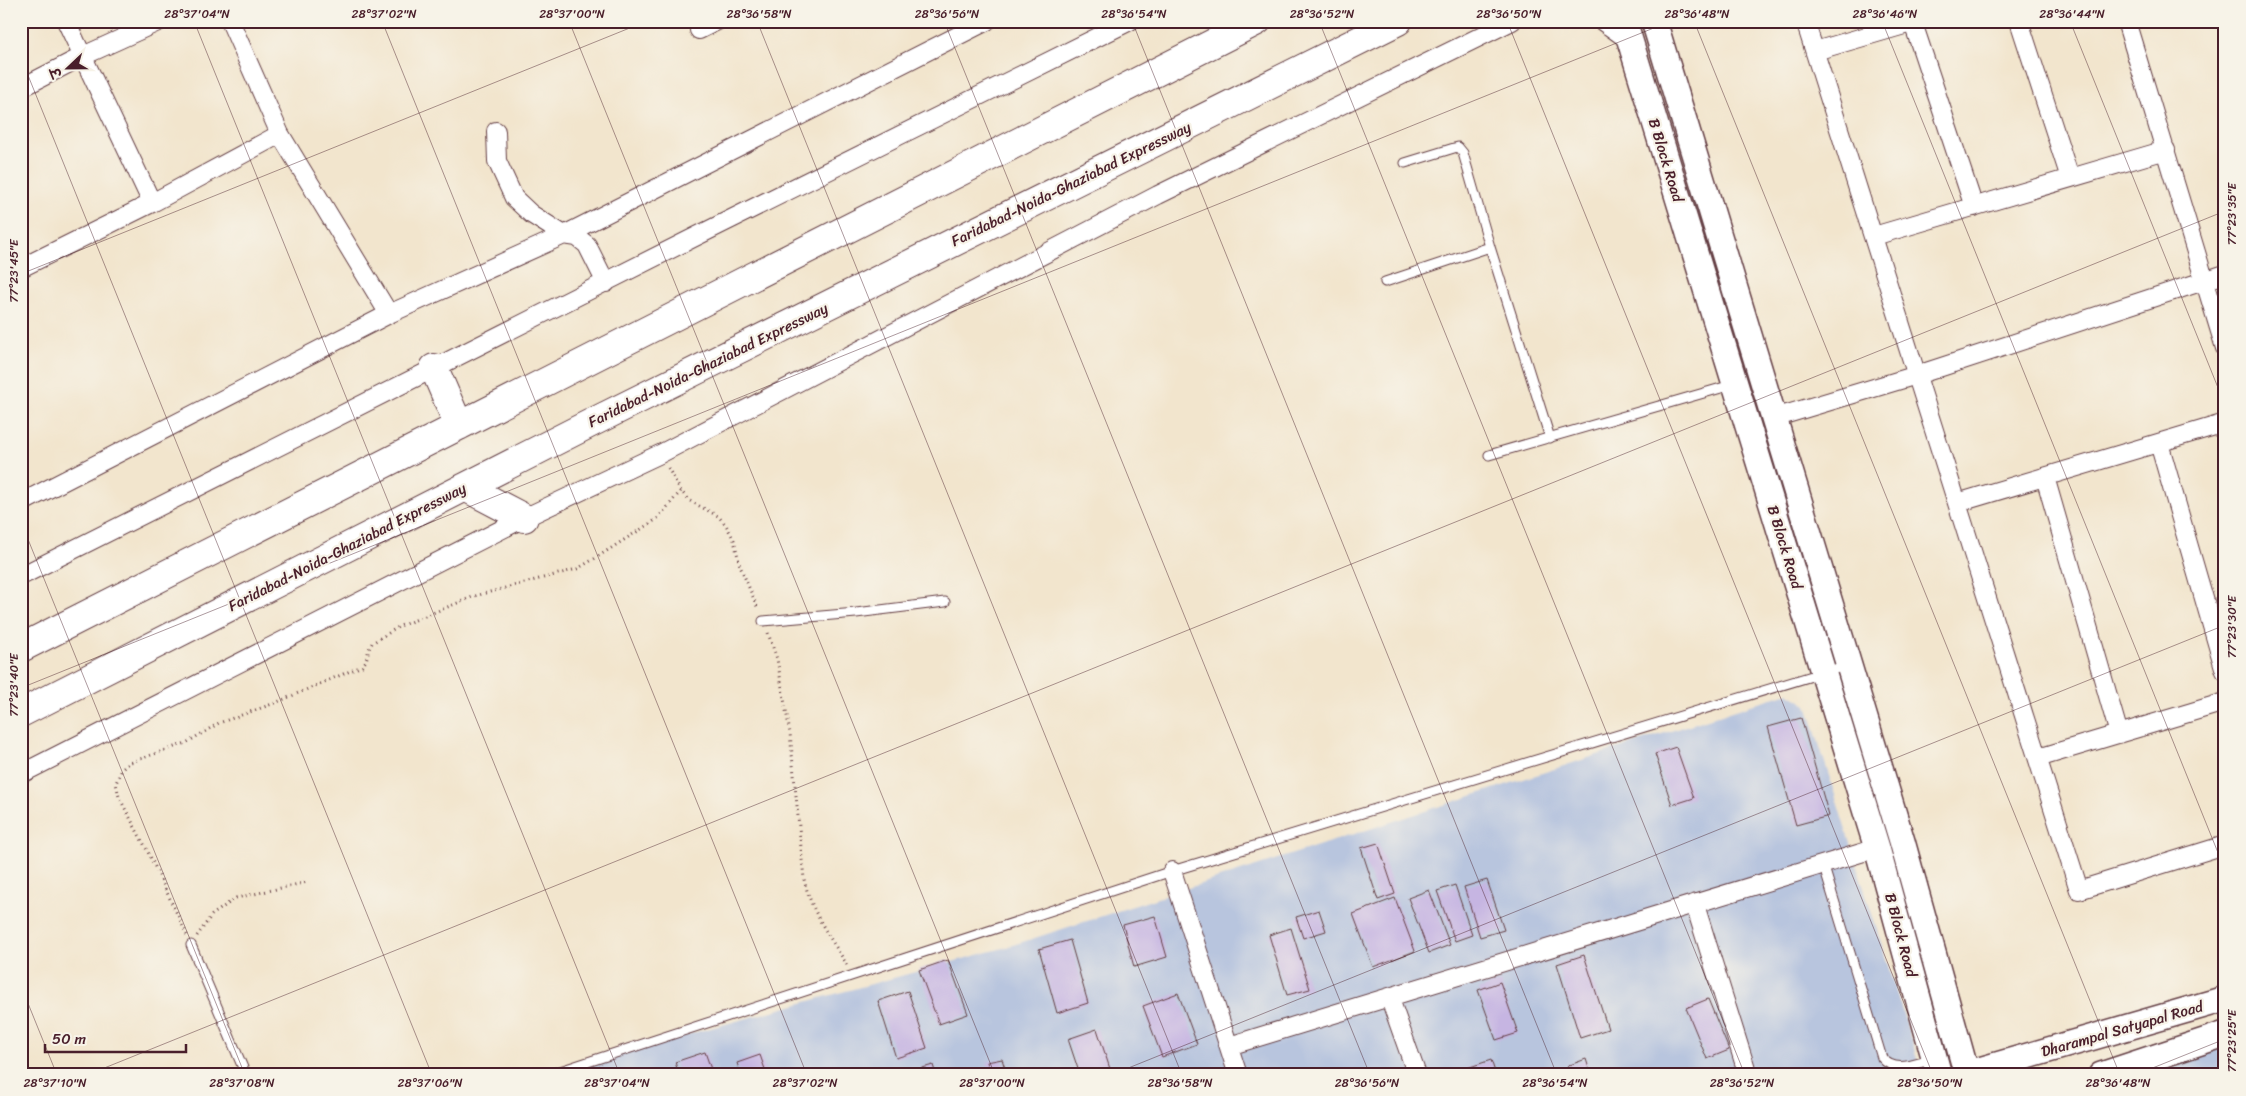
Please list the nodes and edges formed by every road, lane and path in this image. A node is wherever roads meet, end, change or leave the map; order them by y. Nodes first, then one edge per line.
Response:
1 (66, 21) edge
2 (160, 21) edge
3 (230, 21) edge
4 (717, 21) edge
5 (987, 21) edge
6 (1130, 21) edge
7 (1257, 21) edge
8 (1398, 21) edge
9 (1512, 21) edge
10 (1602, 21) edge
11 (1654, 21) edge
12 (1805, 21) edge
13 (2018, 21) edge
14 (2126, 21) edge
15 (1915, 22) edge
16 (699, 30) dead end
17 (1627, 31) edge
18 (1816, 51) junction
19 (83, 56) junction
20 (21, 88) edge
21 (496, 131) dead end
22 (280, 134) junction
23 (2166, 150) junction
24 (1405, 163) dead end
25 (2070, 178) junction
26 (152, 203) junction
27 (1974, 207) junction
28 (564, 235) junction
29 (1874, 236) junction
30 (1490, 247) junction
31 (21, 268) edge
32 (2225, 274) edge
33 (2204, 280) junction
34 (1385, 282) dead end
35 (606, 283) junction
36 (389, 314) junction
37 (2225, 348) edge
38 (434, 368) junction
39 (1917, 375) junction
40 (1735, 384) junction
41 (1774, 418) junction
42 (2225, 423) edge
43 (459, 426) junction
44 (1550, 438) junction
45 (2159, 443) junction
46 (660, 454) junction
47 (1489, 455) dead end
48 (2045, 477) junction
49 (465, 487) junction
50 (681, 491) junction
51 (21, 503) edge
52 (1957, 503) junction
53 (524, 518) junction
54 (21, 576) edge
55 (945, 602) dead end
56 (763, 621) junction
57 (21, 648) edge
58 (1848, 664) junction
59 (2225, 671) edge
60 (1823, 672) junction
61 (2225, 702) edge
62 (21, 713) edge
63 (2119, 734) junction
64 (2038, 758) junction
65 (21, 774) edge
66 (2225, 845) edge
67 (1877, 848) junction
68 (1823, 864) junction
69 (1172, 871) junction
70 (308, 882) dead end
71 (1695, 905) junction
72 (192, 945) junction
73 (854, 976) junction
74 (1390, 999) junction
75 (2225, 999) edge
76 (2225, 1034) edge
77 (1229, 1046) junction
78 (1937, 1067) edge
79 (1965, 1074) edge
80 (246, 1075) edge
81 (548, 1075) edge
82 (1238, 1075) edge
83 (1417, 1075) edge
84 (1748, 1075) edge
85 (2101, 1075) edge

1 - 19 street
2 - 19 street
3 - 22 street
4 - 16 street
5 - 28 street
6 - 35 street
7 - 43 main road
8 - 49 main road, Faridabad-Noida-Ghaziabad Expressway
9 - 46 street
10 - 17 street
11 - 41 street, B Block Road
12 - 18 street
13 - 25 street
14 - 23 street
15 - 18 street
15 - 27 street
17 - 40 street, B Block Road
18 - 29 street
19 - 20 street
19 - 26 street
21 - 28 street
22 - 26 street
22 - 36 street
23 - 25 street
23 - 33 street
24 - 30 lane
25 - 27 street
26 - 31 street
27 - 29 street
28 - 35 street
28 - 36 street
29 - 39 street
30 - 34 lane
30 - 44 lane
32 - 33 street
33 - 37 street
33 - 39 street
35 - 38 street
36 - 51 street
38 - 43 main road
38 - 54 street
39 - 41 street
39 - 52 street
40 - 44 lane
40 - 60 street, B Block Road
41 - 58 street, B Block Road
42 - 45 street
43 - 57 main road
44 - 47 lane
45 - 48 street
45 - 59 street
46 - 50 path
46 - 53 street
48 - 52 street
48 - 63 street
49 - 53 main road
49 - 62 main road, Faridabad-Noida-Ghaziabad Expressway
50 - 56 path
50 - 72 path
52 - 64 street
53 - 65 street
55 - 56 lane
56 - 73 path
58 - 60 lane
58 - 79 street, B Block Road
60 - 67 street, B Block Road
60 - 69 lane
61 - 63 street
63 - 64 street
64 - 66 street
67 - 68 street
67 - 78 street, B Block Road
68 - 71 street
68 - 78 lane
69 - 73 lane
69 - 77 street
70 - 72 path
71 - 74 street
71 - 84 street
72 - 80 lane
73 - 81 lane
74 - 77 street
74 - 83 street
75 - 79 street, Dharampal Satyapal Road
76 - 85 street
77 - 82 street

